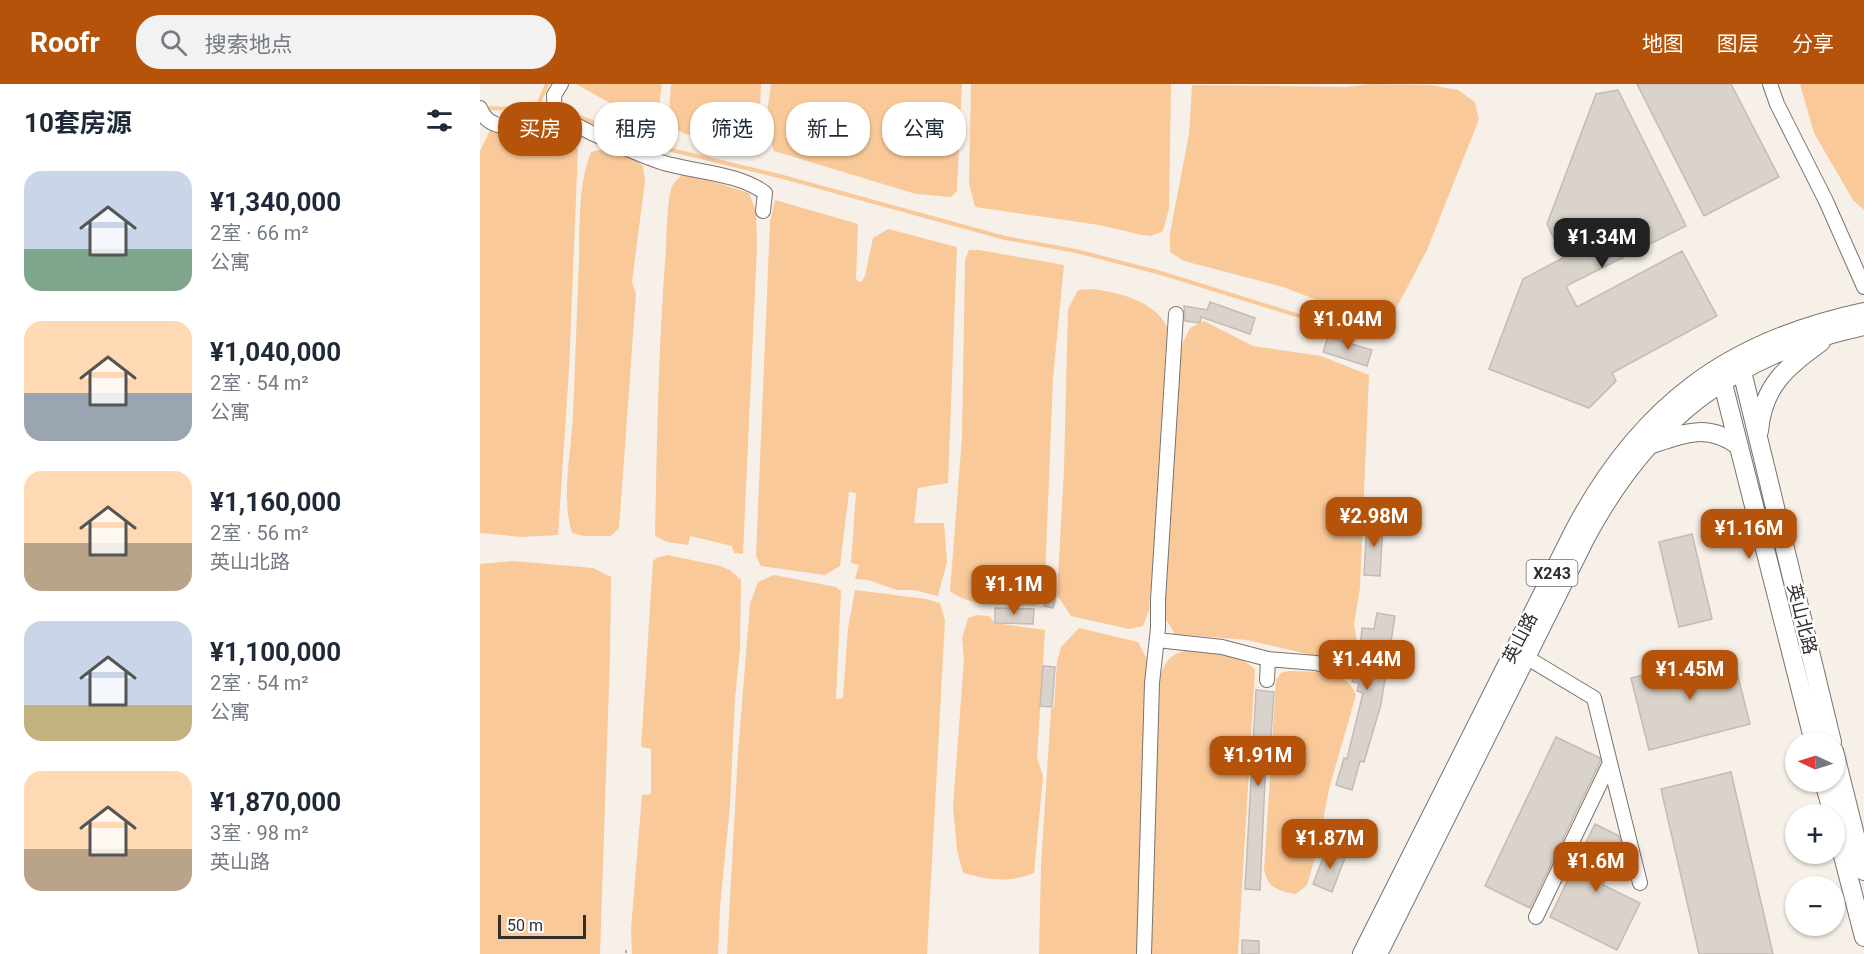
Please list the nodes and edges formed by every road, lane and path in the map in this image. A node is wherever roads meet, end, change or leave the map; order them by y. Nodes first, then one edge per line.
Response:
1 (561, 84) edge
2 (1770, 84) edge
3 (553, 102) edge
4 (481, 112) edge
5 (498, 124) edge
6 (582, 129) edge
7 (763, 211) dead end
8 (1864, 287) edge
9 (1864, 312) edge
10 (1176, 314) dead end
11 (1864, 326) edge
12 (1833, 333) junction
13 (1740, 363) junction
14 (1720, 375) junction
15 (1759, 441) junction
16 (1647, 446) junction
17 (1739, 446) junction
18 (1157, 640) junction
19 (1526, 657) junction
20 (1268, 659) junction
21 (1347, 671) dead end
22 (1267, 680) dead end
23 (1811, 732) edge
24 (1830, 732) edge
25 (1611, 763) junction
26 (1844, 792) edge
27 (1845, 864) edge
28 (1864, 871) edge
29 (1640, 883) dead end
30 (1536, 917) dead end
31 (1864, 937) edge
32 (1144, 954) edge
33 (1362, 954) edge
34 (1378, 954) edge

1 - 3 lane
2 - 8 lane
4 - 5 lane
6 - 7 lane
9 - 13 main road, 英山路 / X243
10 - 18 lane
11 - 12 main road, 英山路 / X243
12 - 13 main road, 英山路 / X243
12 - 15 main road
13 - 14 main road, 英山路 / X243
13 - 15 main road, 英山北路
14 - 16 main road, 英山路 / X243
14 - 17 main road, 英山北路
14 - 33 main road, 英山路 / X243
15 - 24 main road, 英山北路
16 - 17 main road
16 - 19 main road, 英山路 / X243
17 - 23 main road, 英山北路
18 - 20 lane
18 - 32 lane
19 - 25 lane
19 - 34 main road, 英山路 / X243
20 - 21 lane
20 - 22 lane
25 - 29 lane
25 - 30 lane
26 - 28 main road
27 - 31 main road

